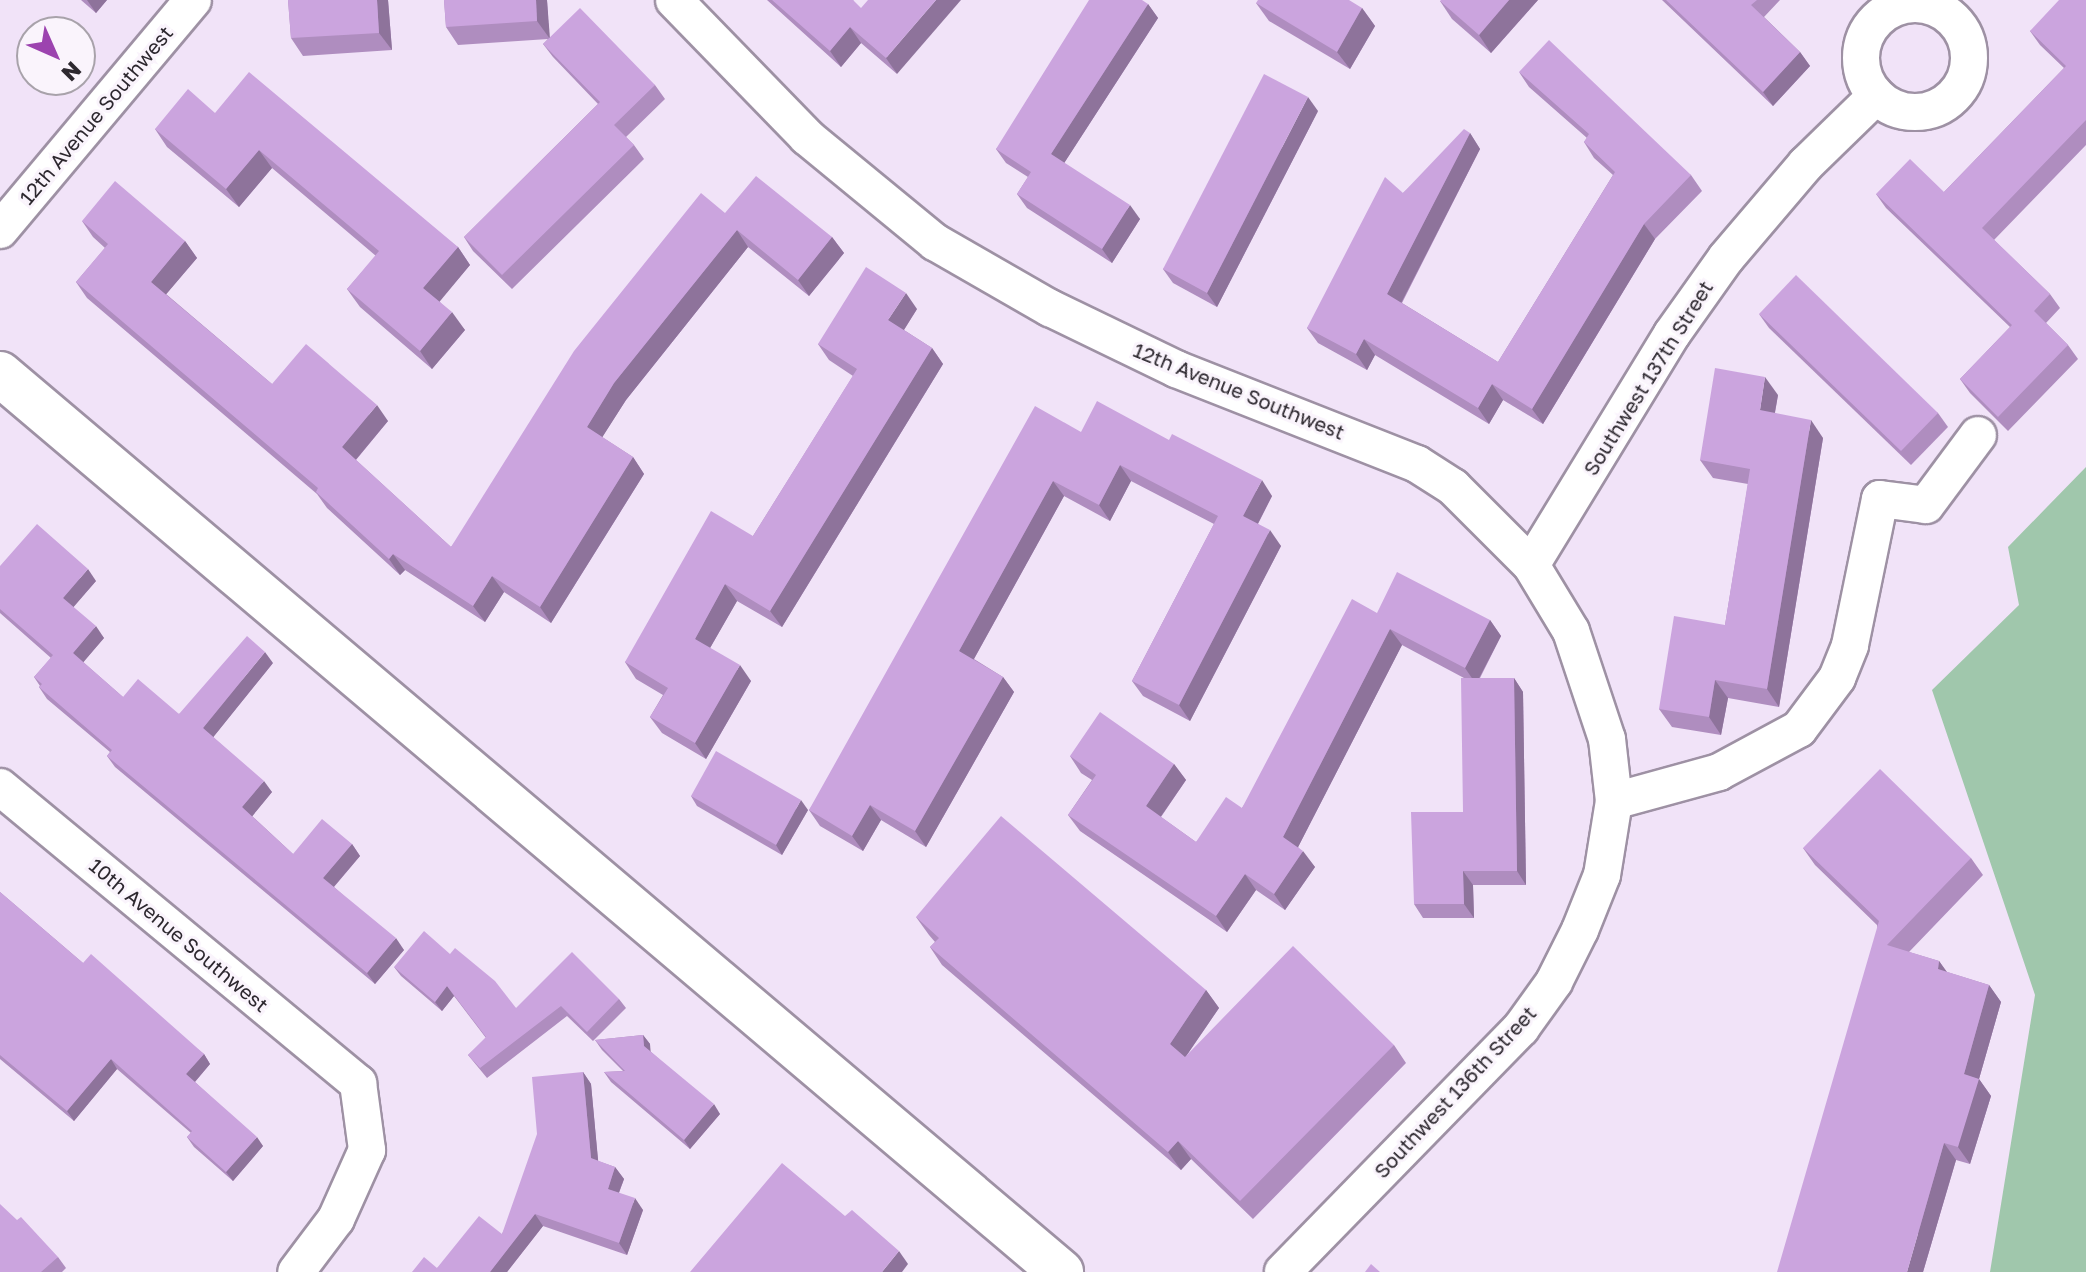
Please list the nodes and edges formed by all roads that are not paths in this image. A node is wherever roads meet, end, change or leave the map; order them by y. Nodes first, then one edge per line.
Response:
1 (193, 0) edge
2 (674, 0) edge
3 (1876, 96) dead end
4 (0, 230) edge
5 (6, 392) edge
6 (1978, 435) dead end
7 (1531, 565) junction
8 (0, 787) edge
9 (1614, 801) junction
10 (296, 1272) edge
11 (1061, 1272) edge
12 (1283, 1272) edge

1 - 4 street, 12th Avenue Southwest
2 - 7 street, 12th Avenue Southwest
3 - 7 street, Southwest 137th Street
5 - 11 main road
6 - 9 street
7 - 9 street, 12th Avenue Southwest
8 - 10 street, 10th Avenue Southwest
9 - 12 street, Southwest 136th Street

